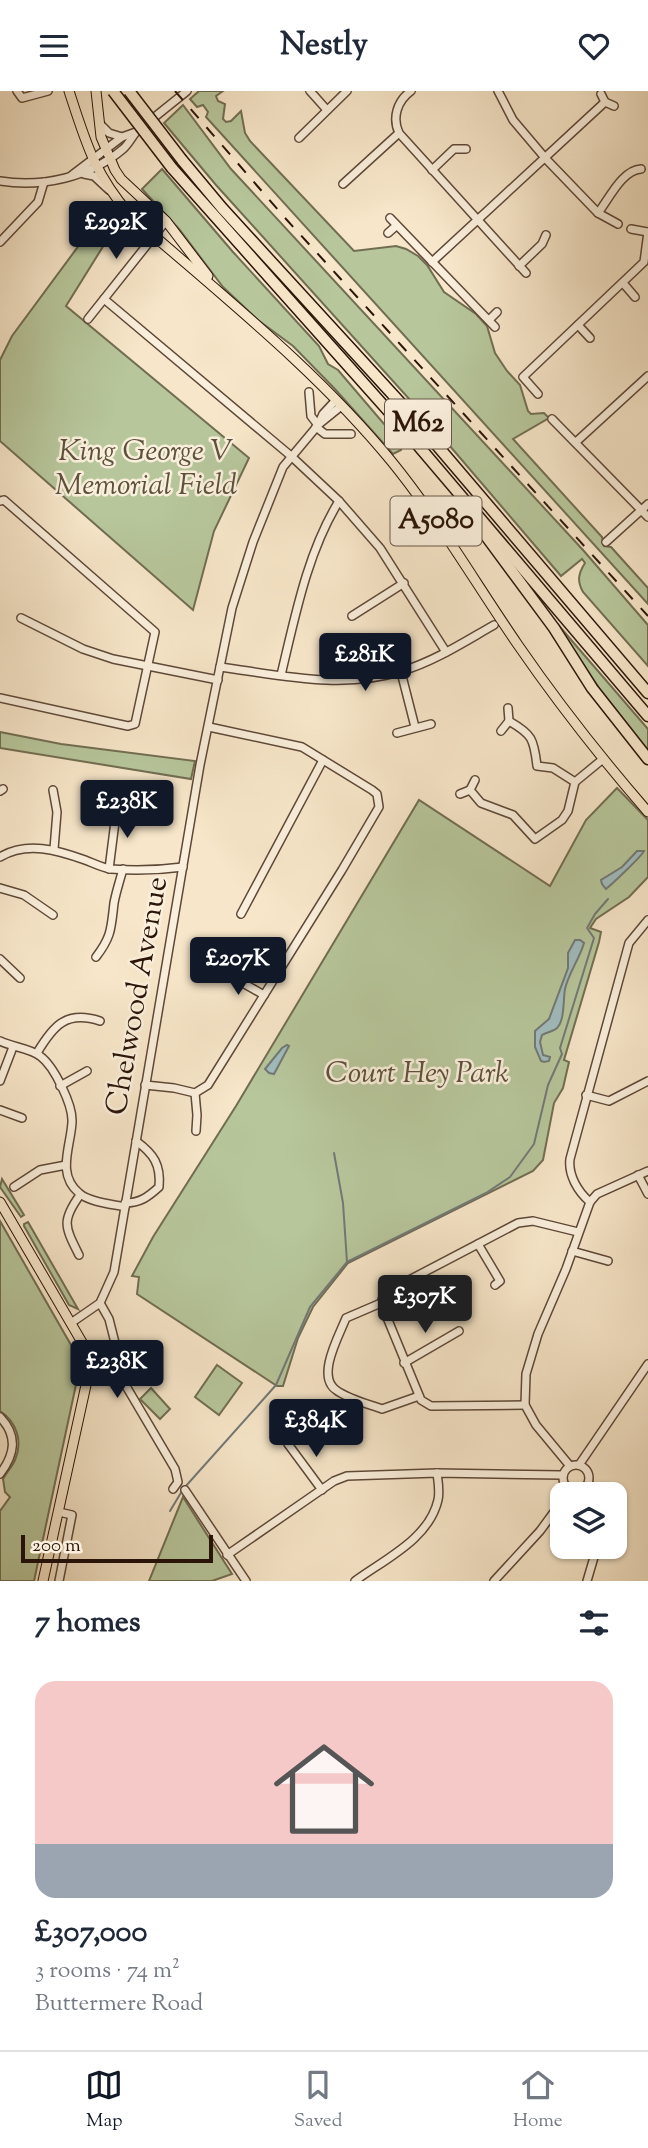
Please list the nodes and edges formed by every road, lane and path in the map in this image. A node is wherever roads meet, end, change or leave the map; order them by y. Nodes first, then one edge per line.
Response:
1 (16, 91) edge
2 (48, 91) edge
3 (69, 91) edge
4 (96, 91) edge
5 (113, 91) edge
6 (129, 91) edge
7 (187, 91) edge
8 (310, 91) edge
9 (347, 91) edge
10 (498, 91) edge
11 (406, 92) edge
12 (614, 106) dead end
13 (327, 110) junction
14 (97, 120) junction
15 (136, 132) junction
16 (399, 133) junction
17 (122, 137) junction
18 (299, 138) dead end
19 (466, 149) dead end
20 (107, 154) junction
21 (546, 159) junction
22 (632, 160) dead end
23 (93, 162) junction
24 (432, 170) junction
25 (83, 174) junction
26 (72, 175) junction
27 (0, 181) edge
28 (44, 182) junction
29 (343, 184) dead end
30 (109, 191) junction
31 (598, 213) junction
32 (390, 218) dead end
33 (166, 221) junction
34 (478, 221) junction
35 (618, 224) dead end
36 (396, 226) junction
37 (631, 229) dead end
38 (648, 232) edge
39 (388, 233) dead end
40 (546, 235) dead end
41 (154, 236) junction
42 (0, 242) edge
43 (432, 262) junction
44 (519, 266) junction
45 (526, 273) dead end
46 (623, 283) junction
47 (225, 296) junction
48 (635, 296) dead end
49 (104, 299) junction
50 (497, 312) dead end
51 (88, 319) dead end
52 (489, 320) junction
53 (578, 325) junction
54 (495, 327) dead end
55 (590, 338) dead end
56 (648, 376) edge
57 (309, 391) dead end
58 (538, 394) dead end
59 (338, 404) junction
60 (552, 419) dead end
61 (318, 425) junction
62 (351, 434) dead end
63 (576, 442) junction
64 (424, 453) junction
65 (291, 456) junction
66 (0, 501) edge
67 (340, 501) junction
68 (648, 504) edge
69 (641, 510) junction
70 (648, 517) edge
71 (606, 542) dead end
72 (404, 583) junction
73 (352, 616) dead end
74 (21, 618) dead end
75 (494, 625) dead end
76 (446, 652) junction
77 (146, 666) junction
78 (220, 667) junction
79 (401, 672) junction
80 (281, 675) junction
81 (218, 680) junction
82 (648, 693) edge
83 (0, 698) edge
84 (508, 708) dead end
85 (648, 716) edge
86 (509, 721) junction
87 (432, 724) dead end
88 (209, 727) junction
89 (415, 727) junction
90 (501, 731) dead end
91 (397, 733) dead end
92 (603, 759) junction
93 (648, 759) edge
94 (323, 760) junction
95 (475, 780) dead end
96 (575, 782) junction
97 (53, 790) dead end
98 (470, 790) junction
99 (460, 794) dead end
100 (117, 806) dead end
101 (648, 812) edge
102 (54, 849) junction
103 (0, 857) edge
104 (183, 867) junction
105 (109, 869) junction
106 (123, 869) junction
107 (0, 888) edge
108 (241, 914) dead end
109 (53, 915) dead end
110 (647, 924) edge
111 (96, 957) dead end
112 (0, 959) edge
113 (226, 974) dead end
114 (20, 978) dead end
115 (264, 995) junction
116 (100, 1021) dead end
117 (0, 1041) edge
118 (13, 1047) junction
119 (37, 1053) junction
120 (87, 1071) dead end
121 (0, 1081) edge
122 (648, 1081) edge
123 (145, 1085) junction
124 (61, 1086) junction
125 (195, 1093) junction
126 (586, 1095) junction
127 (0, 1110) edge
128 (22, 1118) dead end
129 (196, 1131) dead end
130 (136, 1141) junction
131 (66, 1165) junction
132 (648, 1171) edge
133 (638, 1175) junction
134 (14, 1187) dead end
135 (648, 1194) edge
136 (80, 1195) junction
137 (590, 1202) junction
138 (0, 1204) edge
139 (125, 1205) junction
140 (578, 1232) junction
141 (478, 1244) junction
142 (572, 1251) junction
143 (79, 1255) dead end
144 (608, 1261) dead end
145 (495, 1285) dead end
146 (100, 1303) junction
147 (381, 1303) junction
148 (71, 1323) junction
149 (459, 1331) dead end
150 (404, 1363) junction
151 (648, 1364) edge
152 (419, 1396) junction
153 (526, 1405) junction
154 (0, 1417) edge
155 (288, 1444) dead end
156 (579, 1465) junction
157 (570, 1466) junction
158 (437, 1473) junction
159 (0, 1474) edge
160 (562, 1475) junction
161 (563, 1482) edge
162 (588, 1482) edge
163 (173, 1489) dead end
164 (185, 1490) dead end
165 (322, 1490) junction
166 (59, 1512) junction
167 (550, 1517) edge
168 (227, 1555) junction
169 (593, 1559) edge
170 (43, 1581) edge
171 (59, 1581) edge
172 (246, 1581) edge
173 (355, 1581) edge
174 (494, 1581) edge
175 (587, 1581) edge

1 - 2 street
3 - 23 main road, A5080
4 - 14 main road, A5080
5 - 64 highway, M62, bridge
6 - 82 highway, M62, bridge
7 - 15 street
8 - 13 street
9 - 13 street
10 - 21 street
11 - 16 street
12 - 21 street
13 - 18 street
14 - 17 street
14 - 20 main road, A5080
15 - 17 street
15 - 20 street
16 - 24 street
16 - 29 street
17 - 20 street
19 - 24 street
20 - 23 street
20 - 33 main road, A5080
21 - 31 street
21 - 34 street
22 - 31 street
23 - 25 street
23 - 26 street
23 - 30 main road, A5080
24 - 34 street
25 - 26 street
25 - 30 street
26 - 28 street
27 - 28 street
28 - 42 street
30 - 41 main road, A5080
31 - 35 street
32 - 36 street
33 - 41 street
33 - 47 main road, A5080
34 - 43 street
34 - 44 street
36 - 39 street
36 - 43 street
37 - 38 street
38 - 46 street
40 - 44 street
41 - 47 main road, A5080
41 - 49 street
43 - 52 street
44 - 45 street
46 - 48 street
46 - 53 street
47 - 59 main road, A5080
49 - 51 street
49 - 65 street
50 - 52 street
52 - 54 street
53 - 55 street
53 - 58 street
56 - 63 street
57 - 61 street
59 - 61 street, Chelwood Avenue
59 - 92 main road, A5080
60 - 63 street
61 - 62 street
61 - 65 street, Chelwood Avenue
63 - 69 street
64 - 85 highway, M62
64 - 93 highway
65 - 67 street
65 - 78 street, Chelwood Avenue
66 - 77 street
67 - 72 street
67 - 80 street
68 - 69 street
69 - 70 street
69 - 71 street
72 - 73 street
72 - 76 street
74 - 77 street
75 - 76 street
76 - 79 street
77 - 81 street
77 - 83 street
78 - 80 street
78 - 81 street, Chelwood Avenue
79 - 80 street
79 - 89 street
81 - 88 street, Chelwood Avenue
84 - 86 street
86 - 90 street
86 - 96 street
87 - 89 street
88 - 94 street
88 - 104 street, Chelwood Avenue
89 - 91 street
92 - 96 street
92 - 101 main road, A5080
94 - 108 street
94 - 115 street
95 - 98 street
96 - 98 street
97 - 102 street
98 - 99 street
100 - 105 street
102 - 103 street
102 - 105 street
104 - 106 street
104 - 123 street, Chelwood Avenue
105 - 106 street
106 - 111 street
107 - 109 street
110 - 126 street
112 - 114 street
113 - 115 street
115 - 125 street
116 - 119 street
117 - 118 street
118 - 119 street
118 - 121 street
119 - 124 street
120 - 124 street
122 - 126 street
123 - 125 street
123 - 130 street, Chelwood Avenue
124 - 131 street
125 - 129 street
126 - 137 street
127 - 128 street
130 - 139 street, Chelwood Avenue
130 - 139 street, Chelwood Avenue
131 - 134 street
131 - 136 street
132 - 133 street
133 - 135 street
133 - 137 street
136 - 139 street
136 - 143 street
137 - 140 street
138 - 148 main road
139 - 146 street, Chelwood Avenue
140 - 141 street
140 - 142 street
141 - 145 street
141 - 147 street
142 - 144 street
142 - 153 street
146 - 148 street
146 - 163 street
147 - 150 street
147 - 152 street
148 - 166 main road
149 - 150 street
150 - 152 street
151 - 156 street
152 - 153 street
153 - 157 street
154 - 159 street
155 - 165 street
156 - 157 street
156 - 162 street
157 - 160 street
158 - 160 street
158 - 165 street
158 - 173 street
160 - 161 street
164 - 168 street
165 - 168 street
166 - 170 main road
166 - 171 street
167 - 174 street
168 - 172 street
169 - 175 street

